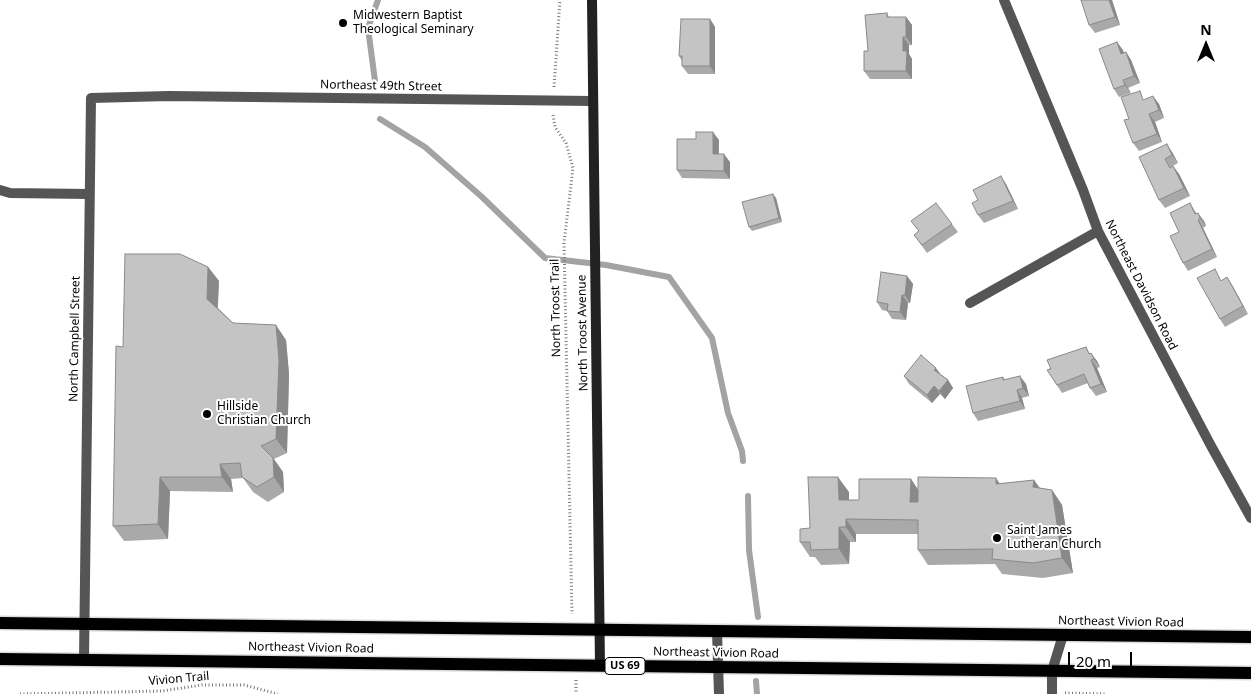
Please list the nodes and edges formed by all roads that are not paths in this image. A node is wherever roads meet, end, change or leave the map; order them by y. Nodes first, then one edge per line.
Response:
1 (592, 0) edge
2 (1004, 0) edge
3 (169, 96) joint
4 (592, 101) junction
5 (0, 190) edge
6 (89, 194) junction
7 (1098, 231) junction
8 (970, 303) dead end
9 (1251, 518) edge
10 (0, 623) edge
11 (84, 624) junction
12 (599, 630) junction
13 (716, 631) junction
14 (1063, 635) junction
15 (1251, 637) edge
16 (0, 659) edge
17 (84, 659) junction
18 (600, 666) junction
19 (717, 667) junction
20 (1052, 671) junction
21 (1251, 673) edge
22 (719, 694) edge
23 (1052, 694) edge

1 - 4 street, North Troost Avenue
2 - 7 street, Northeast Davidson Road
3 - 4 street, Northeast 49th Street
3 - 6 street, North Campbell Street
4 - 12 street, North Troost Avenue
5 - 6 street
6 - 11 street, North Campbell Street
7 - 8 street
7 - 9 street, Northeast Davidson Road
10 - 11 main road, Northeast Vivion Road
11 - 12 main road, Northeast Vivion Road
11 - 17 street, North Campbell Street
12 - 13 main road, Northeast Vivion Road
12 - 18 street, North Troost Avenue
13 - 14 main road, Northeast Vivion Road
13 - 19 street
14 - 15 main road, Northeast Vivion Road
14 - 20 street
16 - 17 main road, Northeast Vivion Road / US 69
17 - 18 main road, Northeast Vivion Road / US 69
18 - 19 main road, Northeast Vivion Road / US 69
19 - 20 main road, Northeast Vivion Road / US 69
19 - 22 street
20 - 21 main road, Northeast Vivion Road / US 69
20 - 23 street

